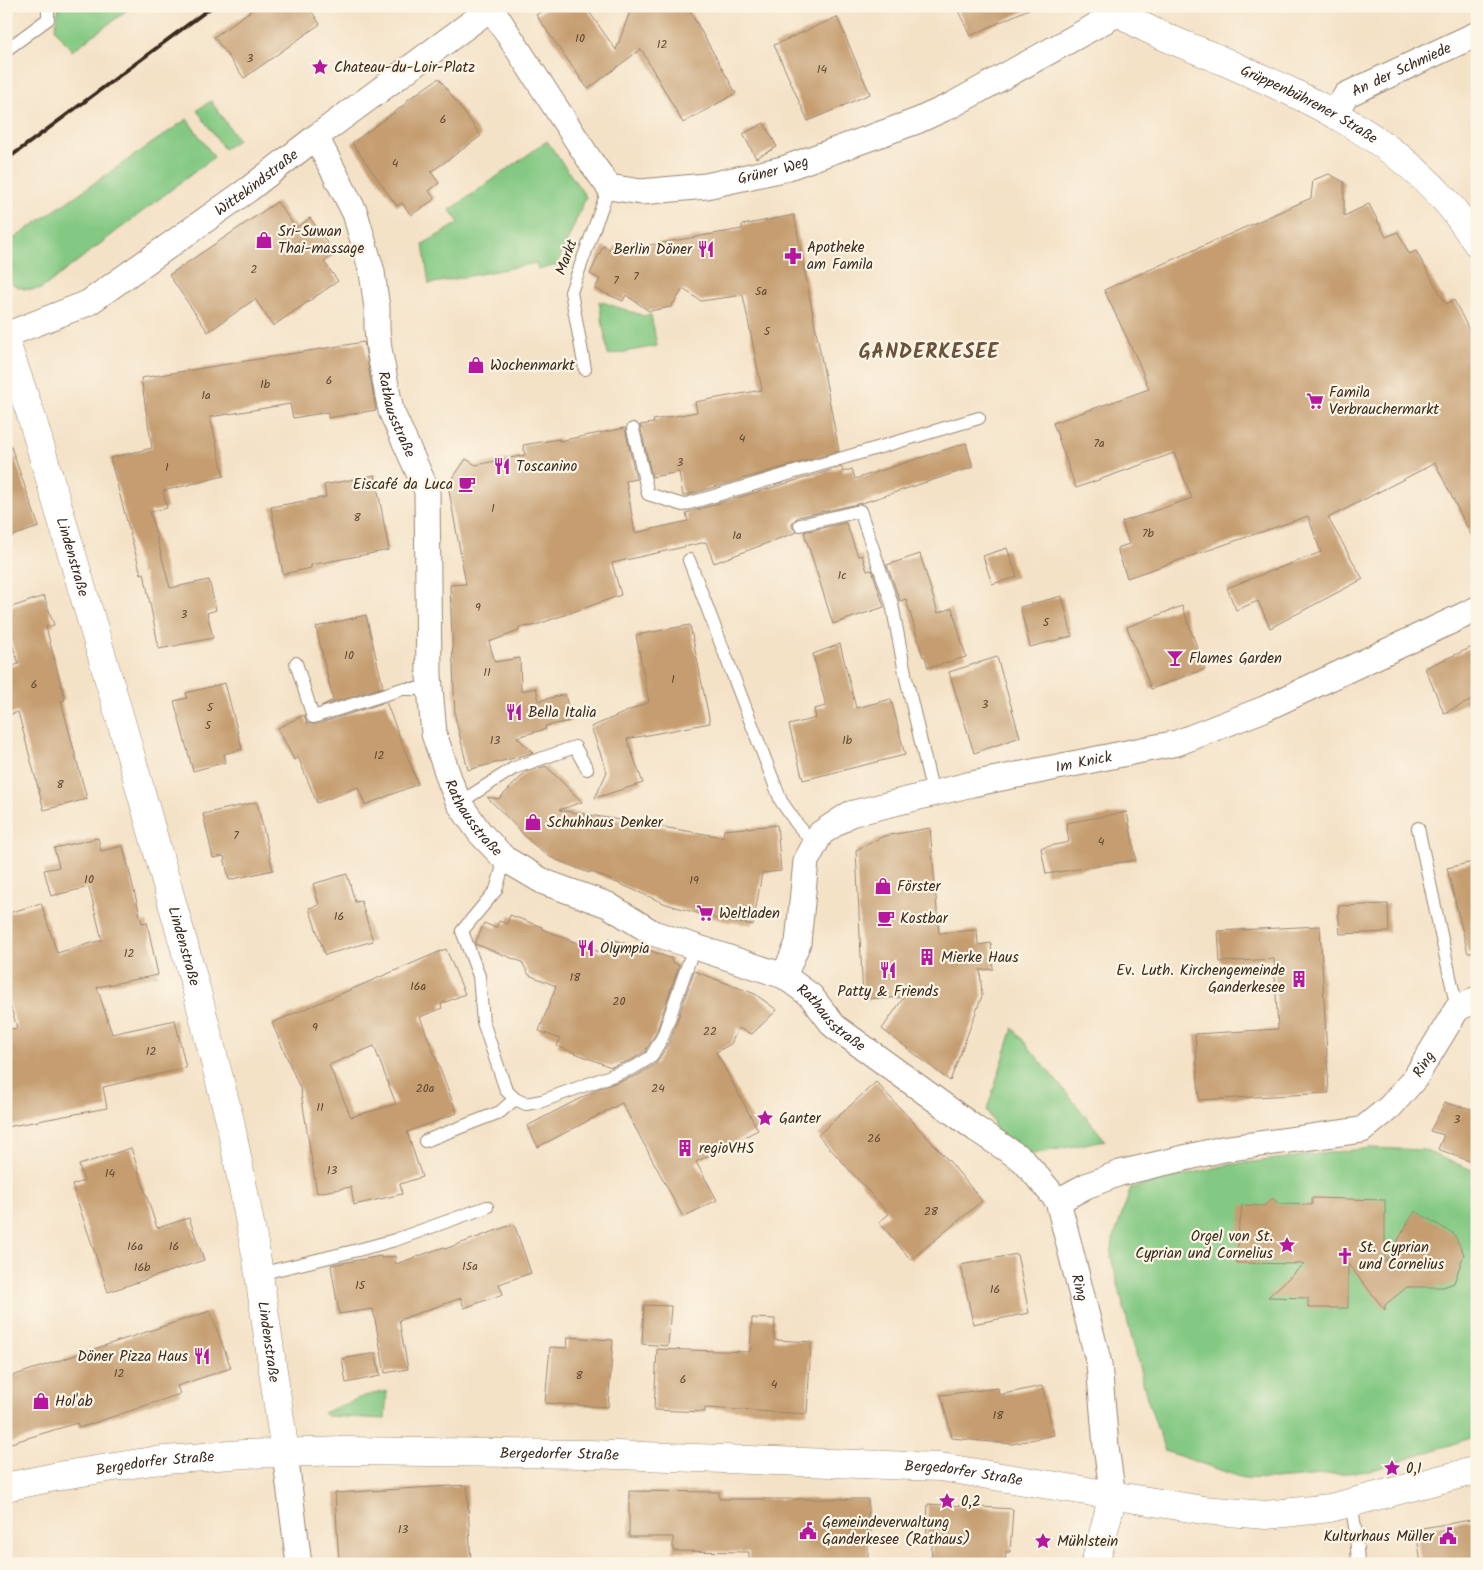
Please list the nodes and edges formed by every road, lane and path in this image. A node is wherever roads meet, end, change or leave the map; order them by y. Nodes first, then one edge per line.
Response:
1 (48, 6) edge
2 (493, 7) edge
3 (1116, 10) edge
4 (1477, 34) edge
5 (6, 50) edge
6 (1334, 113) junction
7 (316, 137) junction
8 (609, 187) junction
9 (1477, 243) edge
10 (6, 335) edge
11 (6, 343) edge
12 (585, 369) dead end
13 (979, 418) dead end
14 (633, 429) dead end
15 (800, 525) dead end
16 (689, 560) dead end
17 (1477, 609) edge
18 (296, 663) dead end
19 (430, 689) junction
20 (587, 769) dead end
21 (933, 794) junction
22 (459, 803) junction
23 (1418, 828) dead end
24 (815, 845) junction
25 (505, 859) junction
26 (694, 947) junction
27 (784, 976) junction
28 (1467, 1004) edge
29 (515, 1098) junction
30 (425, 1141) dead end
31 (1058, 1201) junction
32 (487, 1207) dead end
33 (259, 1274) junction
34 (285, 1453) junction
35 (1477, 1470) edge
36 (6, 1487) edge
37 (1113, 1496) junction
38 (1351, 1503) junction
39 (299, 1564) edge
40 (1095, 1564) edge
41 (1358, 1564) edge

1 - 5 lane
2 - 7 street, Wittekindstraße
2 - 8 street
3 - 6 street, Grüppenbührener Straße
3 - 8 street, Grüner Weg
4 - 6 street, An der Schmiede
6 - 9 street, Grüppenbührener Straße
7 - 10 street, Wittekindstraße
7 - 19 street, Rathausstraße
8 - 12 lane, Markt
11 - 33 street, Lindenstraße
13 - 14 lane
15 - 21 lane
16 - 24 lane
17 - 21 street, Im Knick
18 - 19 lane
19 - 22 street, Rathausstraße
20 - 22 lane
21 - 24 street, Im Knick
22 - 25 street, Rathausstraße
23 - 28 lane
24 - 27 street, Im Knick
25 - 26 street, Rathausstraße
25 - 29 lane
26 - 27 street, Rathausstraße
26 - 29 lane
27 - 31 street, Rathausstraße
28 - 31 street, Ring
29 - 30 lane
31 - 37 street, Ring
32 - 33 lane
33 - 34 street, Lindenstraße
34 - 36 street, Bergedorfer Straße
34 - 37 street, Bergedorfer Straße
34 - 39 street, Lindenstraße
35 - 38 street
37 - 38 street
37 - 40 street
38 - 41 lane

